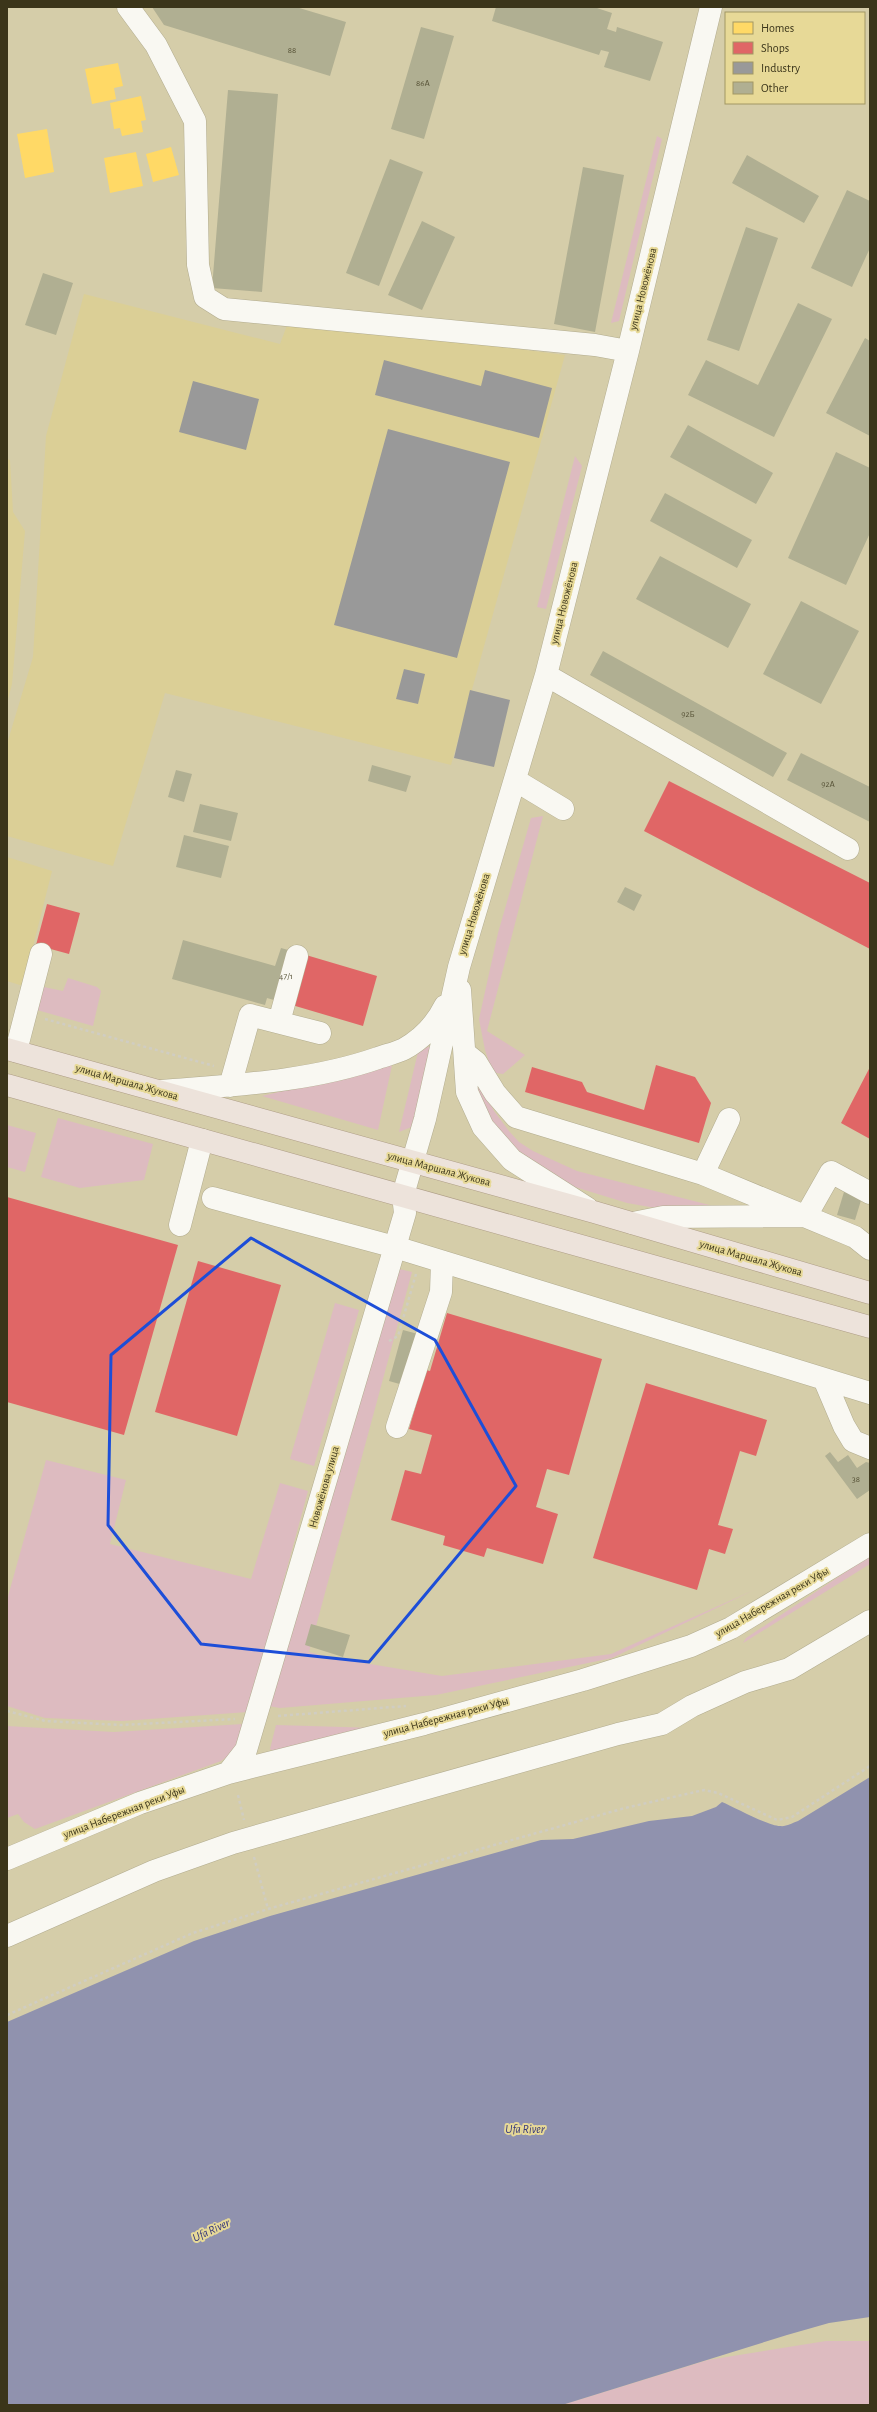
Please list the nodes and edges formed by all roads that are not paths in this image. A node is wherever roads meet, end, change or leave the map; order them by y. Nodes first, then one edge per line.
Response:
1 (128, 7) edge
2 (711, 7) edge
3 (628, 351) junction
4 (546, 675) junction
5 (515, 780) junction
6 (563, 809) dead end
7 (848, 849) dead end
8 (41, 954) dead end
9 (297, 956) dead end
10 (458, 967) junction
11 (279, 1022) junction
12 (320, 1032) dead end
13 (12, 1050) edge
14 (466, 1054) junction
15 (232, 1078) junction
16 (7, 1085) edge
17 (159, 1091) junction
18 (729, 1118) dead end
19 (202, 1140) junction
20 (412, 1161) junction
21 (703, 1174) junction
22 (870, 1193) edge
23 (403, 1195) junction
24 (213, 1198) dead end
25 (594, 1212) junction
26 (806, 1216) junction
27 (633, 1223) junction
28 (180, 1224) dead end
29 (395, 1247) junction
30 (870, 1249) edge
31 (442, 1262) junction
32 (870, 1293) edge
33 (870, 1327) edge
34 (824, 1379) junction
35 (870, 1393) edge
36 (397, 1427) dead end
37 (870, 1448) edge
38 (870, 1544) edge
39 (870, 1621) edge
40 (228, 1774) junction
41 (7, 1860) edge
42 (7, 1936) edge

1 - 3 street
2 - 3 street, улица Новожёнова
3 - 4 street, улица Новожёнова
4 - 5 street, улица Новожёнова
4 - 7 street
5 - 6 street
5 - 10 street, улица Новожёнова
8 - 13 street
9 - 11 street
10 - 14 street
10 - 15 street
10 - 20 street, улица Новожёнова
11 - 12 street
11 - 15 street
13 - 17 main road, улица Маршала Жукова
14 - 21 street
14 - 25 street
15 - 17 street
16 - 19 main road
17 - 20 main road, улица Маршала Жукова
18 - 21 street
19 - 23 main road
19 - 28 street
20 - 23 street, улица Новожёнова
20 - 25 main road, улица Маршала Жукова
21 - 26 street
22 - 26 street
23 - 29 street, Новожёнова улица
23 - 33 main road
24 - 29 street
25 - 27 main road, улица Маршала Жукова
26 - 27 street
26 - 30 street
27 - 32 main road, улица Маршала Жукова
29 - 31 street
29 - 40 street, Новожёнова улица
31 - 34 street
31 - 36 street
34 - 35 street
34 - 37 street
38 - 40 street, улица Набережная реки Уфы
39 - 42 street
40 - 41 street, улица Набережная реки Уфы

